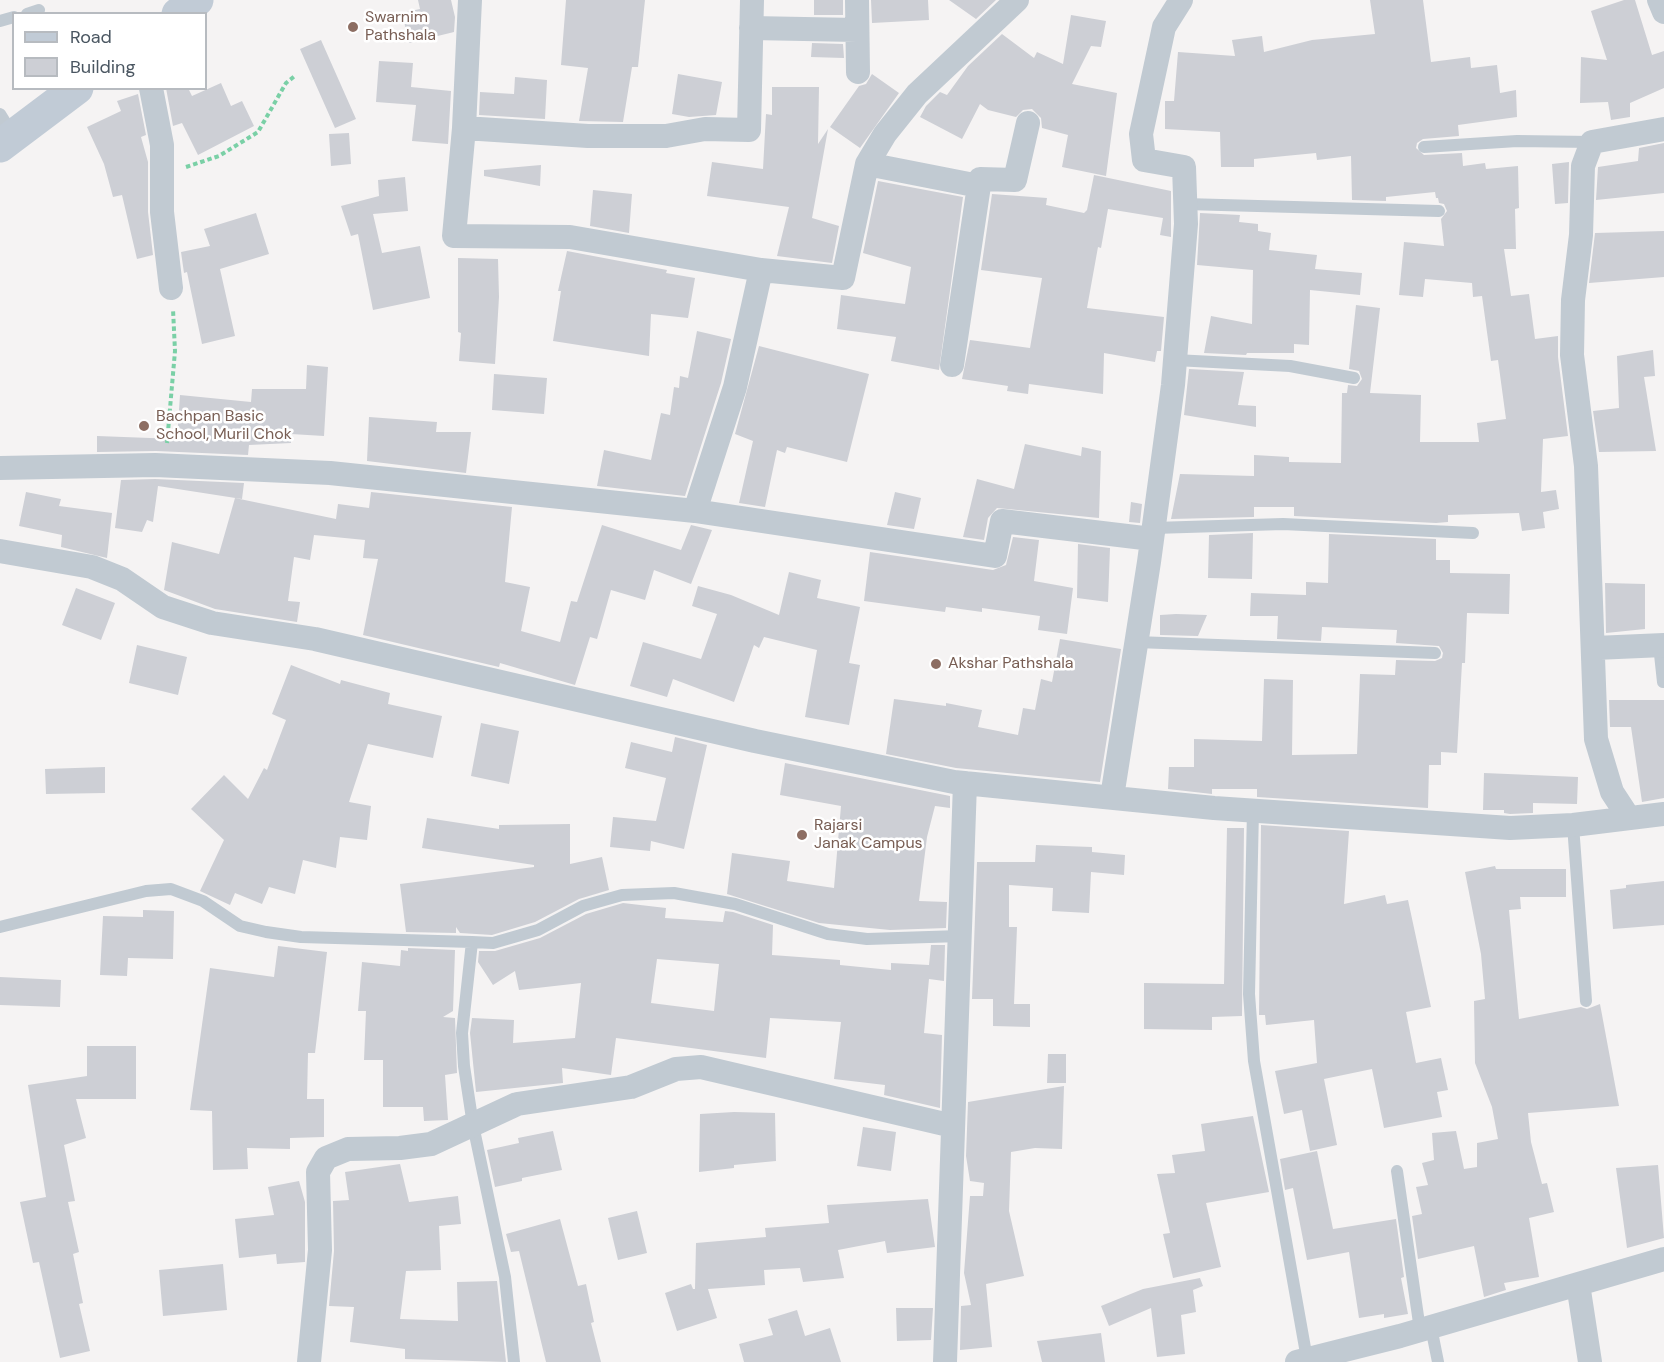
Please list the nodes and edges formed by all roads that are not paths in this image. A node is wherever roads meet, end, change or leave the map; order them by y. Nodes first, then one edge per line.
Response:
1 (197, 0) edge
2 (470, 0) edge
3 (752, 0) edge
4 (856, 0) edge
5 (1017, 0) edge
6 (1181, 0) edge
7 (1659, 0) edge
8 (181, 12) edge
9 (1664, 12) edge
10 (751, 28) junction
11 (857, 30) junction
12 (858, 72) dead end
13 (74, 90) edge
14 (151, 90) edge
15 (1028, 123) dead end
16 (464, 128) junction
17 (1664, 129) edge
18 (4, 132) edge
19 (1592, 142) junction
20 (1424, 147) dead end
21 (867, 164) junction
22 (979, 186) junction
23 (1185, 204) junction
24 (1439, 211) dead end
25 (761, 270) junction
26 (171, 288) road end
27 (1175, 360) junction
28 (952, 365) dead end
29 (1354, 378) dead end
30 (0, 468) edge
31 (695, 511) junction
32 (1473, 533) dead end
33 (1153, 534) junction
34 (0, 551) edge
35 (1136, 642) junction
36 (1661, 645) edge
37 (1595, 648) junction
38 (1435, 653) dead end
39 (1664, 682) edge
40 (965, 783) junction
41 (1112, 797) junction
42 (1253, 810) junction
43 (1664, 814) edge
44 (1629, 819) junction
45 (1573, 825) junction
46 (0, 927) edge
47 (960, 936) junction
48 (472, 942) junction
49 (1586, 1001) dead end
50 (473, 1125) junction
51 (953, 1126) junction
52 (1397, 1171) dead end
53 (1664, 1259) edge
54 (1578, 1284) junction
55 (1426, 1329) junction
56 (1302, 1361) edge
57 (309, 1362) edge
58 (514, 1362) edge
59 (945, 1362) edge
60 (1438, 1362) edge
61 (1590, 1362) edge

1 - 8 main road
2 - 16 street
3 - 10 street
4 - 11 street
5 - 21 street
6 - 23 street
7 - 9 street
10 - 11 street
10 - 16 street
11 - 12 street
13 - 18 main road
14 - 26 street
15 - 22 street
16 - 25 street
17 - 19 street
19 - 20 lane
19 - 37 street
21 - 22 street
21 - 25 street
22 - 28 street
23 - 24 lane
23 - 27 street
25 - 31 street
27 - 29 lane
27 - 33 street
30 - 31 street
31 - 33 street
32 - 33 lane
33 - 35 street
34 - 40 street
35 - 38 lane
35 - 41 street
36 - 37 street
36 - 39 lane
37 - 44 street
40 - 41 street
40 - 47 street
41 - 42 street
42 - 45 street
42 - 56 lane
43 - 44 street
44 - 45 street
45 - 49 lane
46 - 48 lane
47 - 48 lane
47 - 51 street
48 - 50 lane
50 - 51 street
50 - 57 street
50 - 58 lane
51 - 59 street
52 - 55 lane
53 - 54 street
54 - 55 street
54 - 61 street
55 - 56 street
55 - 60 lane

